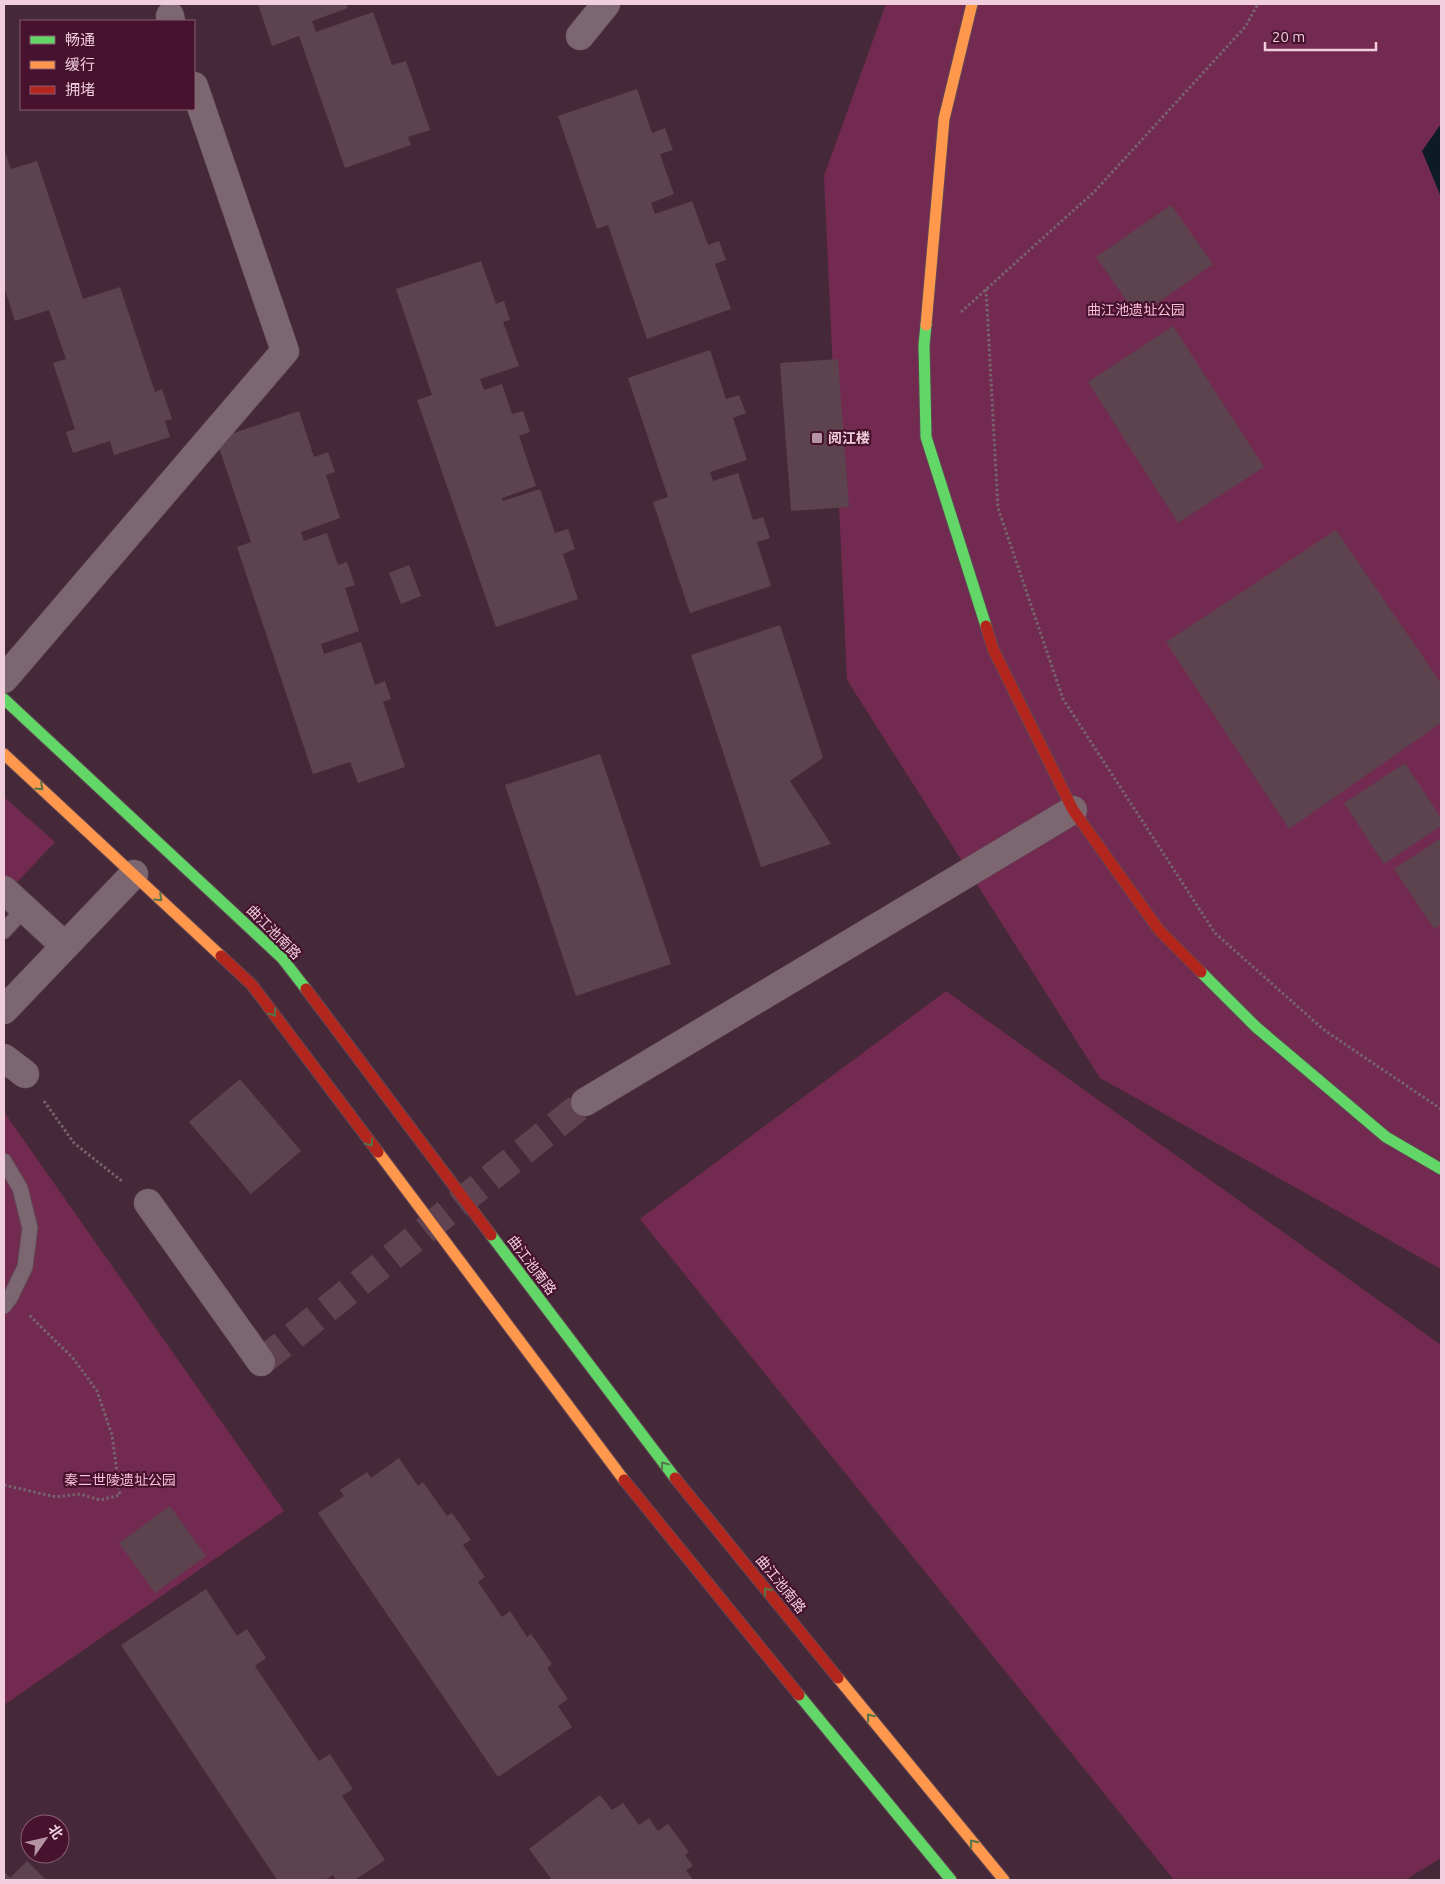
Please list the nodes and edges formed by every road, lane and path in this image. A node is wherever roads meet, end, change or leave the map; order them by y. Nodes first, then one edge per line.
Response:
1 (606, 4) edge
2 (972, 4) edge
3 (1258, 4) edge
4 (580, 36) dead end
5 (195, 89) edge
6 (986, 289) junction
7 (924, 345) junction
8 (4, 679) edge
9 (4, 699) edge
10 (4, 754) edge
11 (1073, 810) junction
12 (134, 874) junction
13 (4, 890) edge
14 (24, 909) junction
15 (4, 931) edge
16 (65, 946) junction
17 (4, 1010) edge
18 (4, 1058) edge
19 (25, 1074) joint
20 (585, 1102) tunnel mouth
21 (1441, 1109) edge
22 (4, 1161) edge
23 (1441, 1169) edge
24 (148, 1203) joint
25 (7, 1302) edge
26 (261, 1362) dead end
27 (4, 1485) edge
28 (951, 1880) edge
29 (1004, 1880) edge

1 - 4 street
2 - 7 main road
3 - 6 path
5 - 8 street
6 - 7 path
6 - 21 path
7 - 11 main road
29 -> 9 main road, 曲江池南路
10 -> 12 main road
11 - 20 street
11 - 23 main road
12 - 16 street
12 -> 28 main road
13 - 14 street
14 - 15 lane
14 - 16 street
16 - 17 street
18 - 19 street
19 - 24 path
22 - 25 lane
24 - 26 street
25 - 27 path

